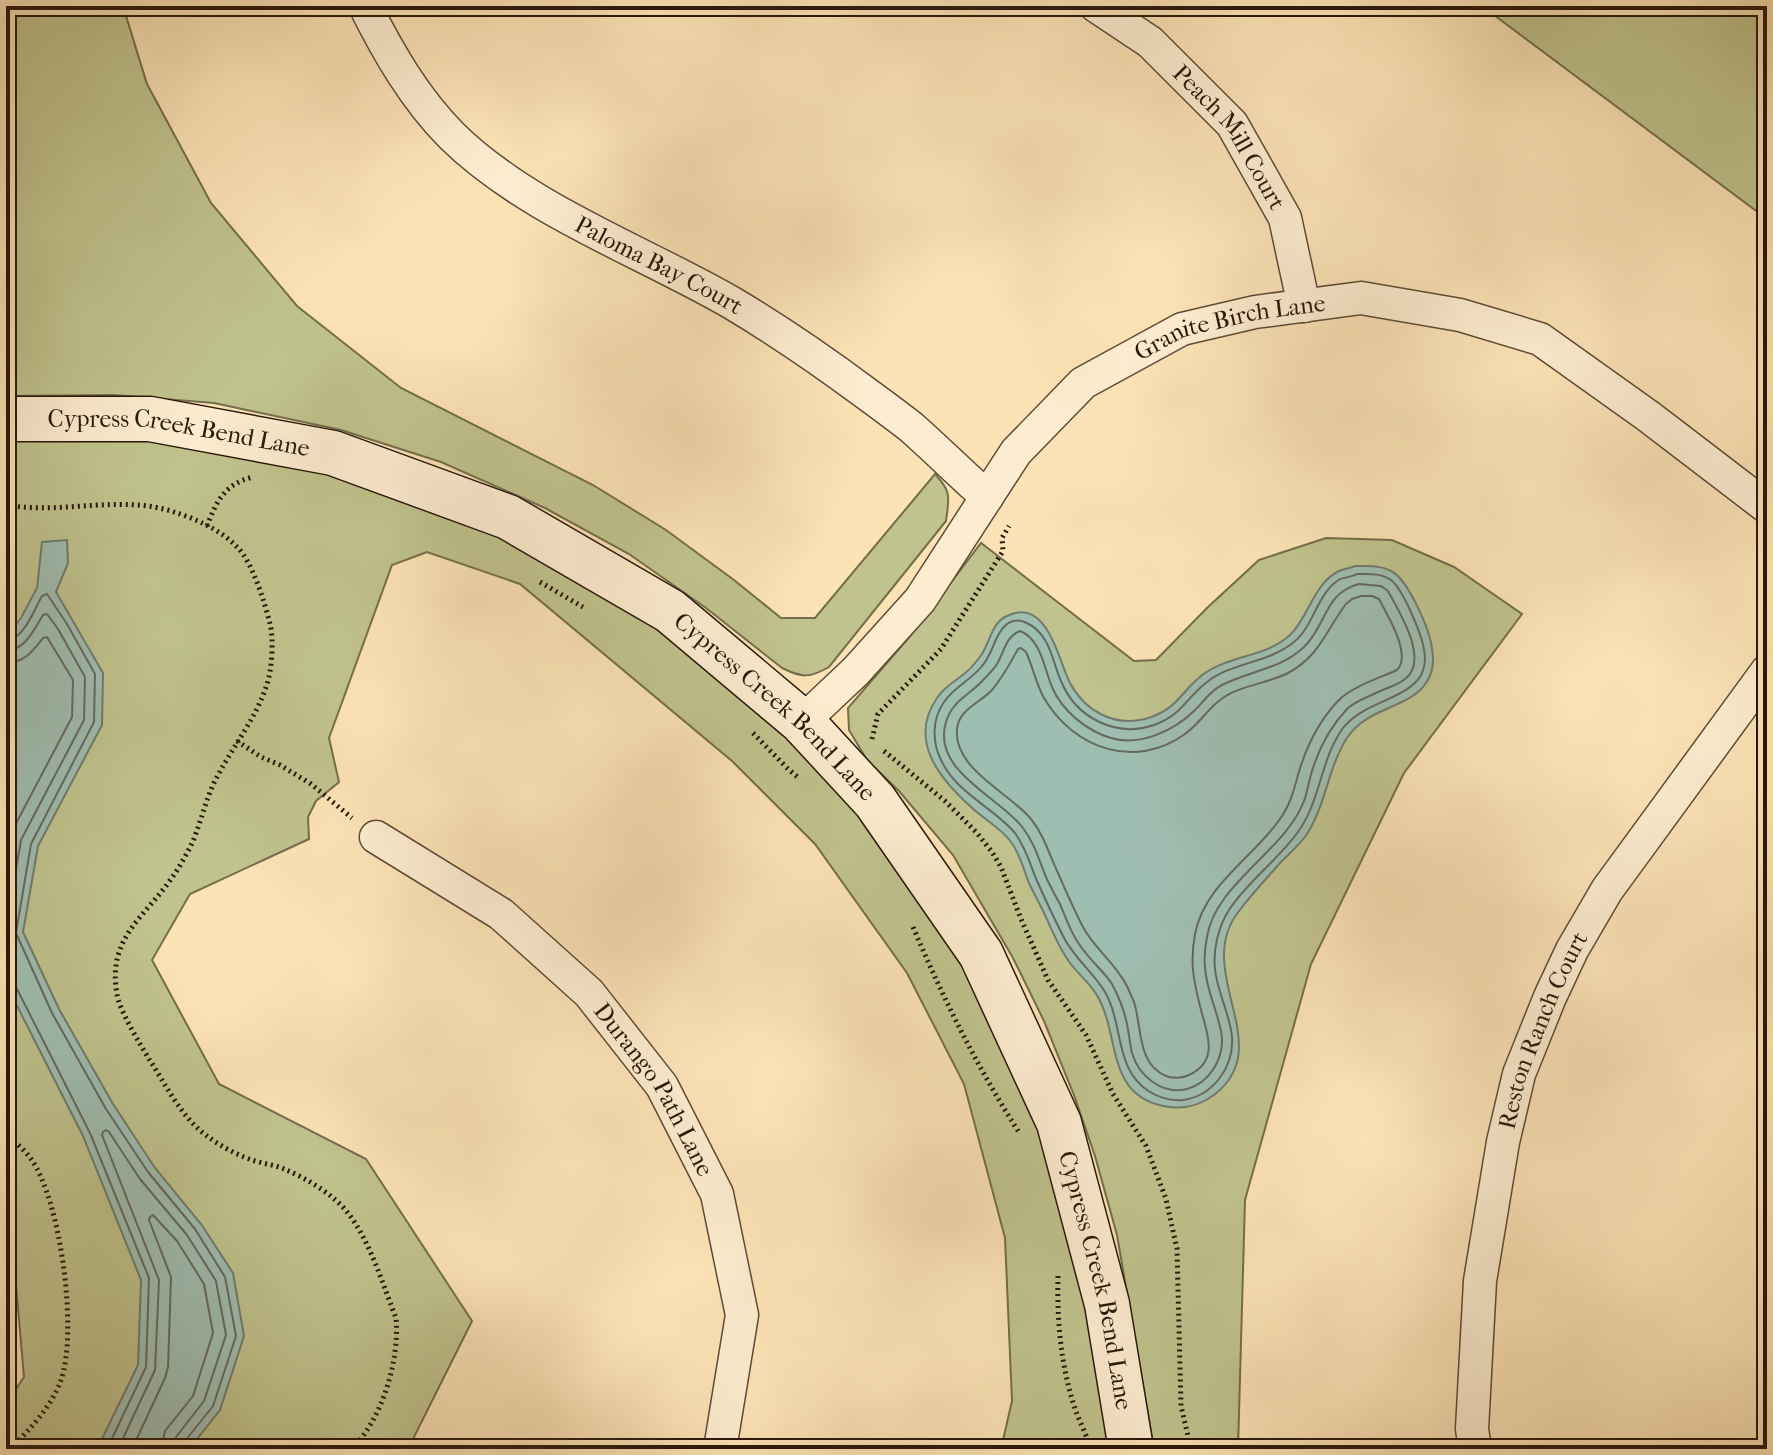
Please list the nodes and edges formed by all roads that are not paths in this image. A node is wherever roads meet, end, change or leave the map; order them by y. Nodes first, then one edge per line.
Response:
1 (365, 6) edge
2 (1096, 6) edge
3 (1304, 306) junction
4 (6, 419) edge
5 (987, 497) junction
6 (1767, 507) edge
7 (1767, 671) edge
8 (802, 722) junction
9 (376, 837) road end
10 (720, 1449) edge
11 (1131, 1449) edge
12 (1475, 1449) edge

1 - 5 street, Paloma Bay Court
2 - 3 street, Peach Mill Court
3 - 5 street, Granite Birch Lane
3 - 6 street, Granite Birch Lane
4 - 8 street, Cypress Creek Bend Lane
5 - 8 street, Granite Birch Lane
7 - 12 street, Reston Ranch Court
8 - 11 street, Cypress Creek Bend Lane
9 - 10 street, Durango Path Lane

